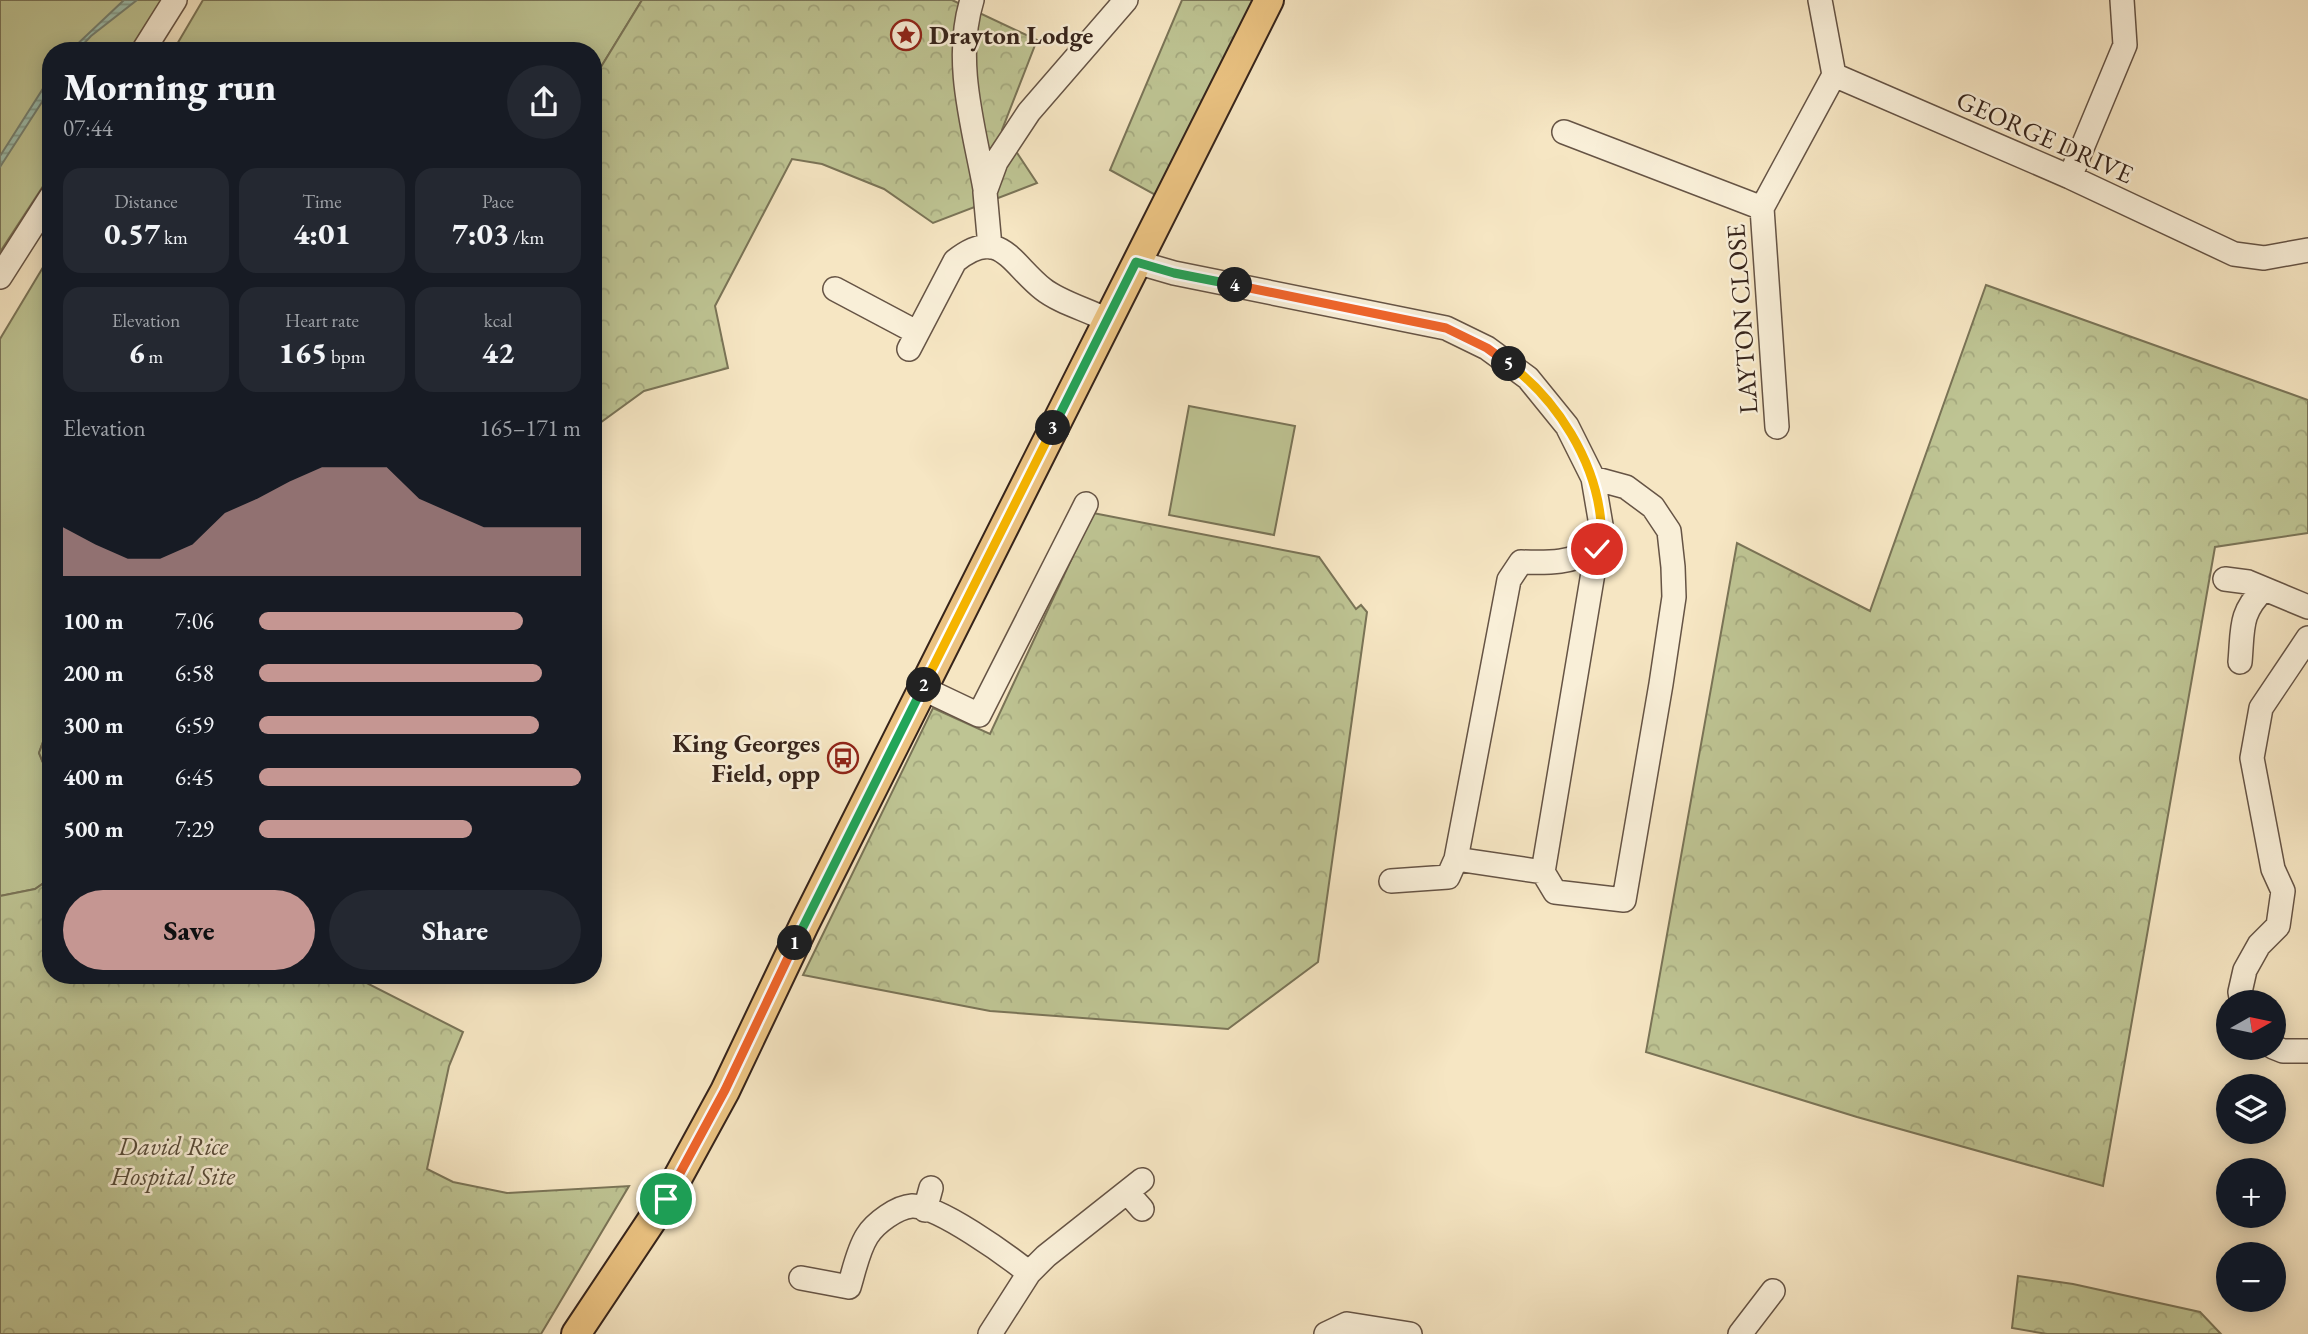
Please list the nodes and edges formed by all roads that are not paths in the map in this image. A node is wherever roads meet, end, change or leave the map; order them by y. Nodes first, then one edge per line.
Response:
1 (175, 0) edge
2 (972, 0) edge
3 (1126, 0) edge
4 (1269, 0) edge
5 (1820, 0) edge
6 (2122, 0) edge
7 (149, 42) edge
8 (1834, 75) junction
9 (1564, 132) dead end
10 (2070, 177) junction
11 (985, 192) junction
12 (1762, 208) junction
13 (42, 211) edge
14 (990, 247) junction
15 (2308, 250) edge
16 (1136, 262) junction
17 (0, 277) edge
18 (835, 289) dead end
19 (1107, 320) junction
20 (1777, 427) dead end
21 (1593, 478) junction
22 (1086, 504) dead end
23 (1597, 549) junction
24 (2225, 579) dead end
25 (2264, 589) junction
26 (2308, 607) edge
27 (2308, 638) edge
28 (2240, 662) dead end
29 (922, 688) junction
30 (1456, 859) junction
31 (1543, 872) junction
32 (1391, 881) dead end
33 (2240, 990) edge
34 (2286, 1051) edge
35 (2308, 1051) edge
36 (1137, 1193) dead end
37 (1029, 1273) junction
38 (801, 1279) dead end
39 (1773, 1292) dead end
40 (576, 1334) edge
41 (990, 1334) edge
42 (1325, 1334) edge
43 (1410, 1334) edge
44 (1740, 1334) edge

1 - 7 street
2 - 11 street
3 - 11 street
4 - 16 main road
5 - 8 street
6 - 10 street
8 - 10 street, GEORGE DRIVE
8 - 12 street, LAYTON CLOSE
9 - 12 street, LAYTON CLOSE
10 - 15 street, GEORGE DRIVE
11 - 14 street
12 - 20 street, LAYTON CLOSE
13 - 17 street
14 - 18 street
14 - 19 street
16 - 19 main road
16 - 21 street
19 - 29 main road
21 - 23 street
21 - 31 street
22 - 29 street
23 - 30 street
23 - 31 street
24 - 25 street
25 - 26 street
25 - 28 street
27 - 33 street
29 - 40 main road
30 - 31 street
30 - 32 street
34 - 35 street
36 - 37 street
37 - 38 street
37 - 41 street
39 - 44 street
42 - 43 street

